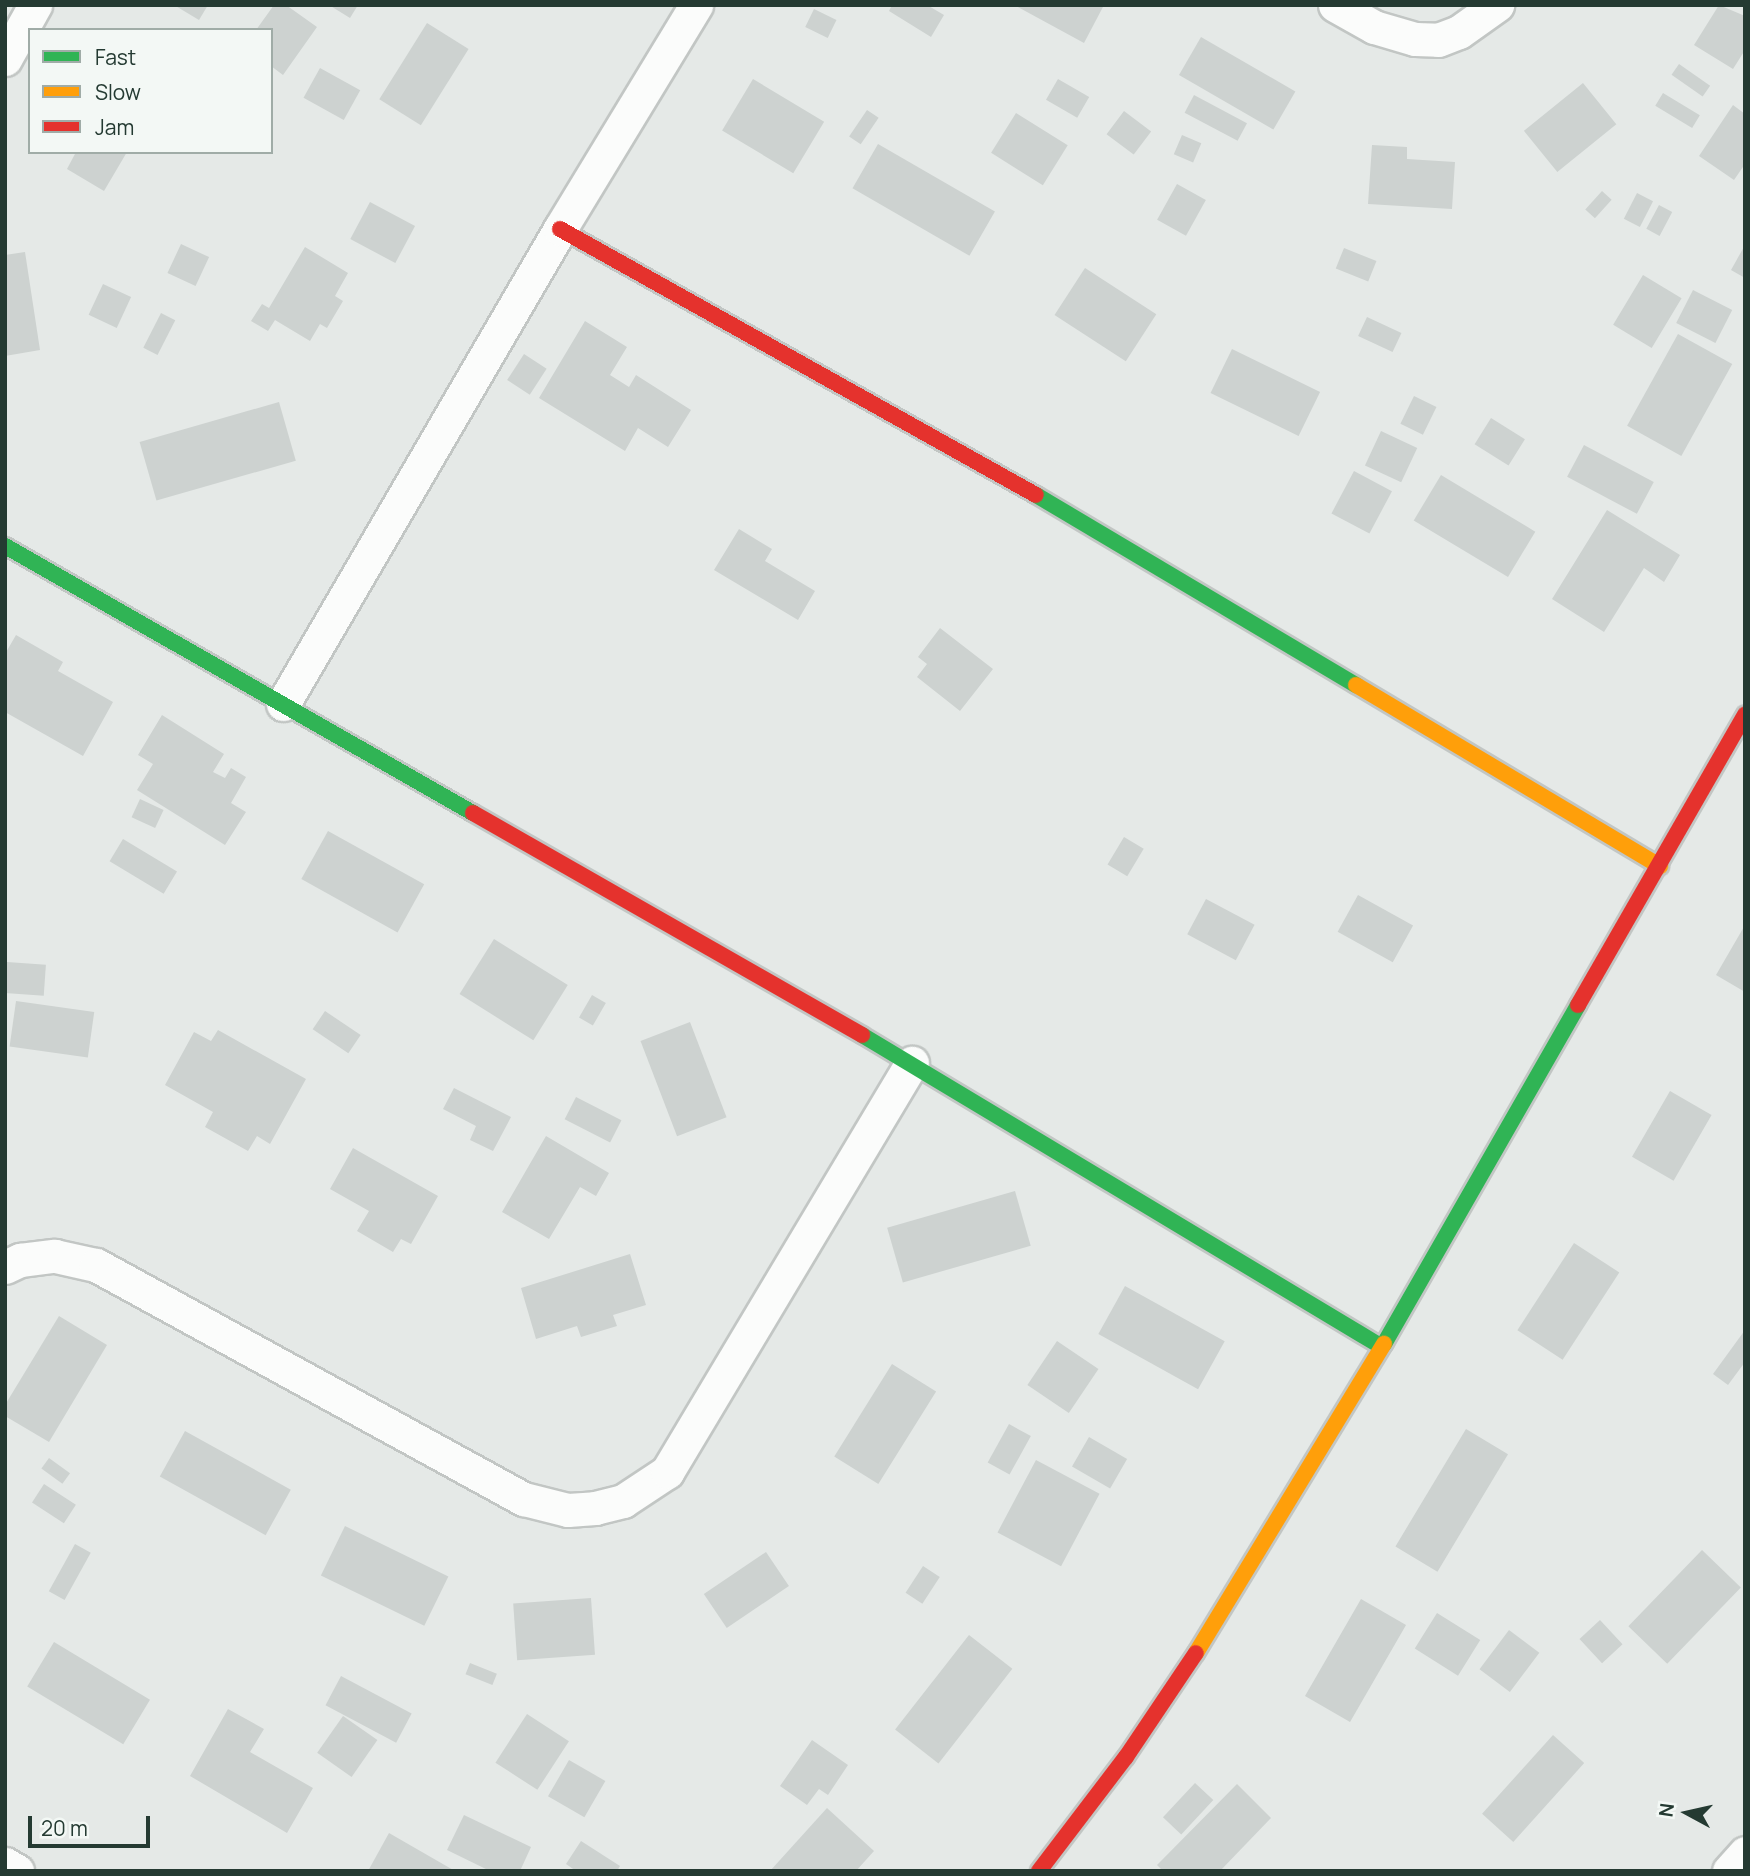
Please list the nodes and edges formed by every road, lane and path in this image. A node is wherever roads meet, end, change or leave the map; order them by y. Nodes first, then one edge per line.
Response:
1 (34, 5) edge
2 (696, 5) edge
3 (1335, 5) edge
4 (1497, 5) edge
5 (5, 59) edge
6 (559, 229) junction
7 (5, 546) edge
8 (283, 704) junction
9 (1745, 715) edge
10 (1660, 866) junction
11 (912, 1063) junction
12 (5, 1267) edge
13 (1382, 1347) junction
14 (1745, 1853) edge
15 (5, 1864) edge
16 (17, 1871) edge
17 (1039, 1871) edge
18 (1730, 1871) edge

1 - 5 street
2 - 6 street
3 - 4 street
6 - 8 street
6 - 10 street
7 - 8 street
8 - 11 street
9 - 10 street
10 - 13 street
11 - 12 street
11 - 13 street
13 - 17 street
14 - 18 street
15 - 16 street

